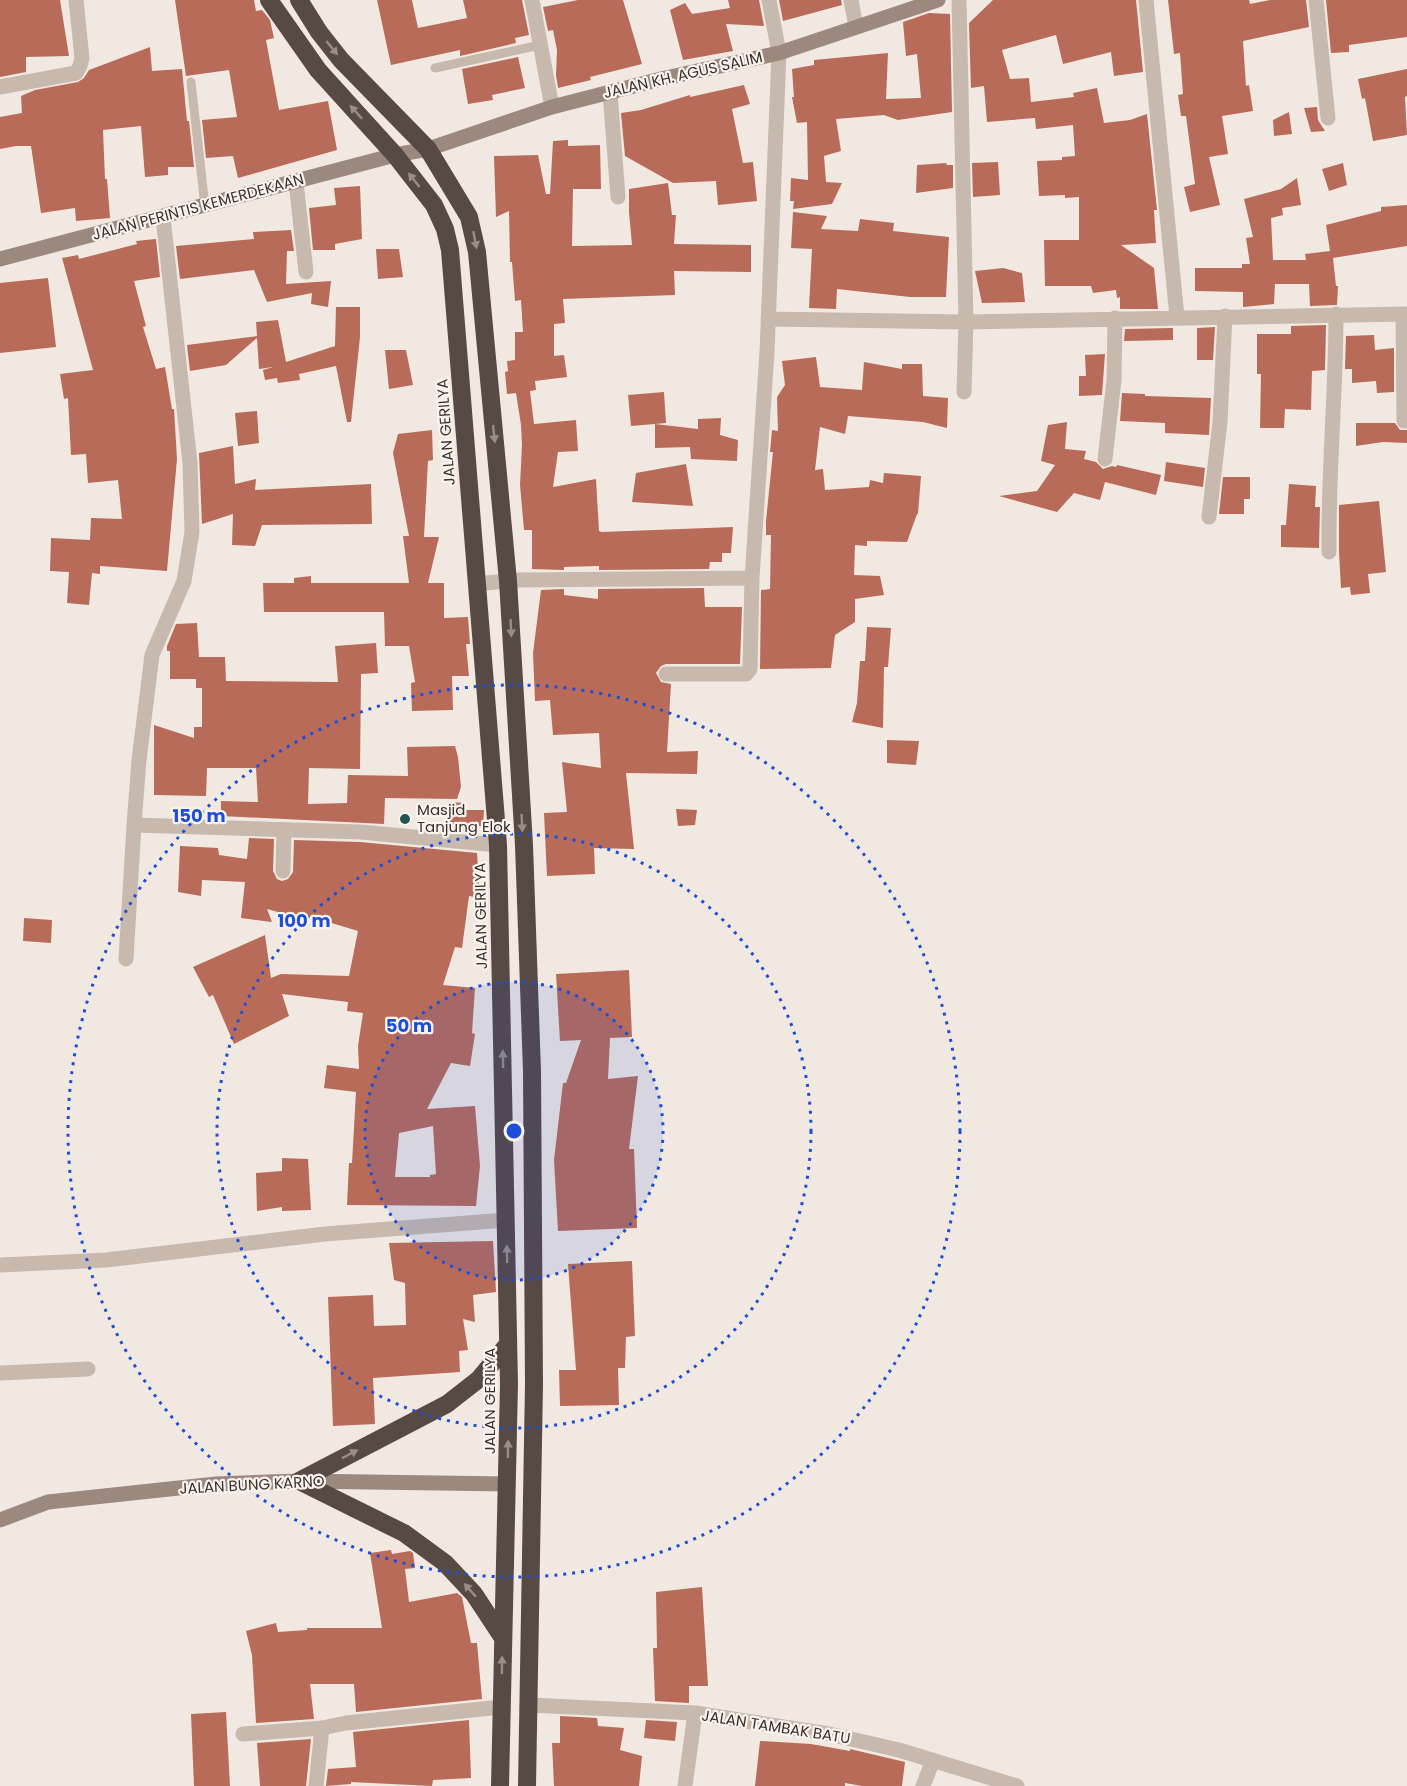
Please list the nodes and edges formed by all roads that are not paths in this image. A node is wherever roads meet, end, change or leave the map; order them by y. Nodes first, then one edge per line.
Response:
1 (76, 0) edge
2 (269, 0) edge
3 (299, 0) edge
4 (769, 0) edge
5 (851, 0) edge
6 (938, 0) edge
7 (959, 0) edge
8 (1146, 0) edge
9 (1316, 0) edge
10 (537, 1) edge
11 (856, 27) junction
12 (540, 45) junction
13 (779, 53) junction
14 (435, 68) dead end
15 (191, 82) dead end
16 (0, 87) edge
17 (610, 92) junction
18 (552, 107) junction
19 (1328, 118) dead end
20 (428, 149) junction
21 (395, 155) junction
22 (296, 182) junction
23 (618, 197) dead end
24 (205, 206) junction
25 (163, 217) junction
26 (0, 259) edge
27 (306, 272) dead end
28 (1336, 314) junction
29 (1405, 314) edge
30 (1225, 316) junction
31 (1177, 317) junction
32 (1115, 318) junction
33 (768, 319) junction
34 (966, 322) junction
35 (964, 392) dead end
36 (1404, 422) dead end
37 (1105, 459) dead end
38 (1209, 517) dead end
39 (1329, 552) dead end
40 (752, 578) junction
41 (508, 581) junction
42 (476, 584) junction
43 (666, 674) dead end
44 (134, 825) junction
45 (284, 830) junction
46 (498, 845) junction
47 (283, 871) dead end
48 (126, 959) dead end
49 (506, 1220) junction
50 (0, 1265) edge
51 (508, 1344) junction
52 (88, 1369) dead end
53 (0, 1373) edge
54 (509, 1384) junction
55 (534, 1384) junction
56 (299, 1481) junction
57 (508, 1484) junction
58 (0, 1520) edge
59 (503, 1638) junction
60 (530, 1705) junction
61 (501, 1707) junction
62 (695, 1713) junction
63 (322, 1728) junction
64 (243, 1734) dead end
65 (933, 1760) junction
66 (316, 1786) edge
67 (500, 1786) edge
68 (527, 1786) edge
69 (685, 1786) edge
70 (923, 1786) edge
71 (1017, 1786) edge

1 - 16 street
21 -> 2 highway, JALAN GERILYA
3 -> 20 highway
4 - 13 street
5 - 11 street
6 - 11 main road, JALAN KH. AGUS SALIM
7 - 34 street
8 - 31 street
9 - 19 street
10 - 12 street
11 - 13 main road, JALAN KH. AGUS SALIM
12 - 14 lane
12 - 18 street
13 - 17 main road, JALAN KH. AGUS SALIM
13 - 33 street
15 - 24 lane
17 - 18 main road, JALAN KH. AGUS SALIM
17 - 23 street
18 - 20 main road, JALAN KH. AGUS SALIM
20 - 21 main road, JALAN PERINTIS KEMERDEKAAN
20 -> 41 highway
21 - 22 main road, JALAN PERINTIS KEMERDEKAAN
42 -> 21 highway, JALAN GERILYA
22 - 24 main road, JALAN PERINTIS KEMERDEKAAN
22 - 27 street
24 - 25 main road, JALAN PERINTIS KEMERDEKAAN
25 - 26 main road, JALAN PERINTIS KEMERDEKAAN
25 - 44 street
28 - 29 street
28 - 30 street
28 - 39 street
29 - 36 street
30 - 31 street
30 - 38 street
31 - 32 street
32 - 34 street
32 - 37 street
33 - 34 street
33 - 40 street
34 - 35 street
40 - 41 street
40 - 43 street
41 - 42 street
41 -> 55 highway
42 - 46 highway, JALAN GERILYA
44 - 45 street
44 - 48 street
45 - 46 street
45 - 47 street
49 -> 46 highway, JALAN GERILYA
49 - 50 street
51 -> 49 highway, JALAN GERILYA
51 - 54 highway, JALAN GERILYA
56 -> 51 highway
52 - 53 street
54 - 55 highway
57 -> 54 highway, JALAN GERILYA
55 - 60 highway
56 - 57 main road, JALAN BUNG KARNO
56 - 58 main road, JALAN BUNG KARNO
59 -> 56 highway
57 - 59 highway, JALAN GERILYA
61 -> 59 highway, JALAN GERILYA
60 - 62 street, JALAN TAMBAK BATU
60 - 68 highway
61 - 63 street
61 - 67 highway, JALAN GERILYA
62 - 65 street, JALAN TAMBAK BATU
62 - 69 street
63 - 64 street
63 - 66 street
65 - 70 street
65 - 71 street, JALAN TAMBAK BATU

